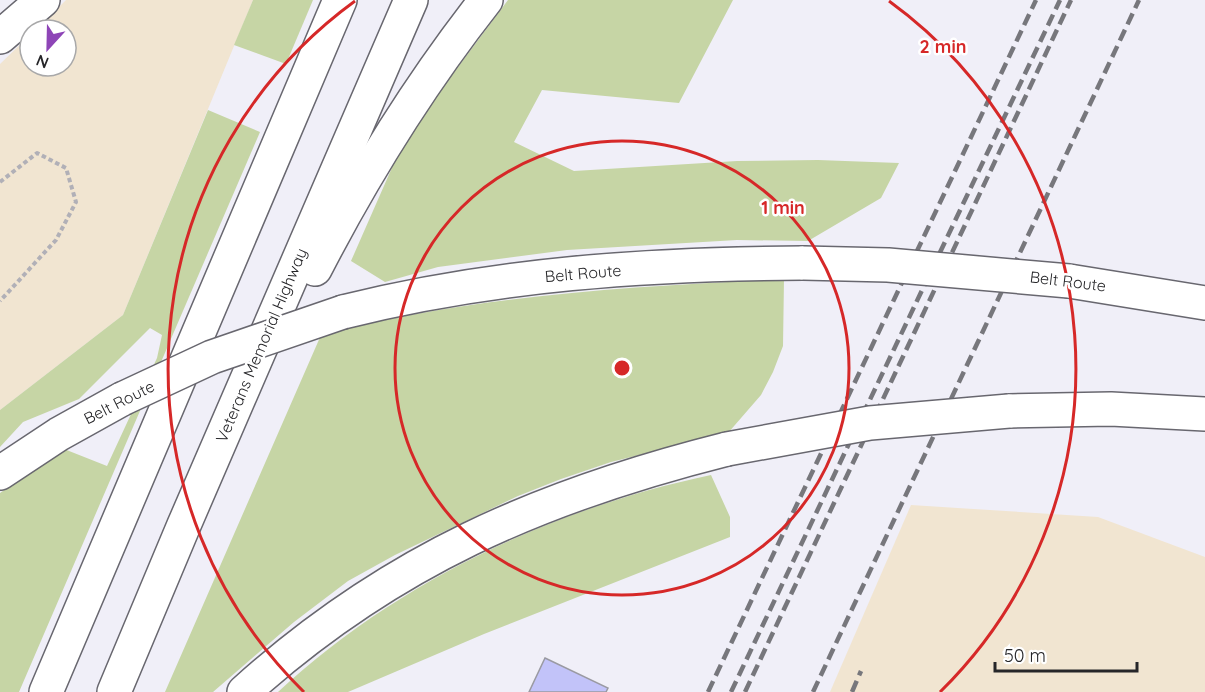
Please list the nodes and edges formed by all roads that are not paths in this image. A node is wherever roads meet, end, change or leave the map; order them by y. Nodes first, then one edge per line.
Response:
1 (43, 0) edge
2 (340, 0) edge
3 (411, 0) edge
4 (486, 0) edge
5 (0, 37) edge
6 (1205, 303) edge
7 (1205, 414) edge
8 (0, 473) edge
9 (184, 525) junction
10 (46, 692) edge
11 (114, 692) edge
12 (244, 692) edge

1 - 5 main road
2 - 10 main road
3 - 9 main road, Veterans Memorial Highway
4 - 9 main road
6 - 8 main road, Belt Route, bridge
7 - 12 main road, bridge
9 - 11 main road, Veterans Memorial Highway

